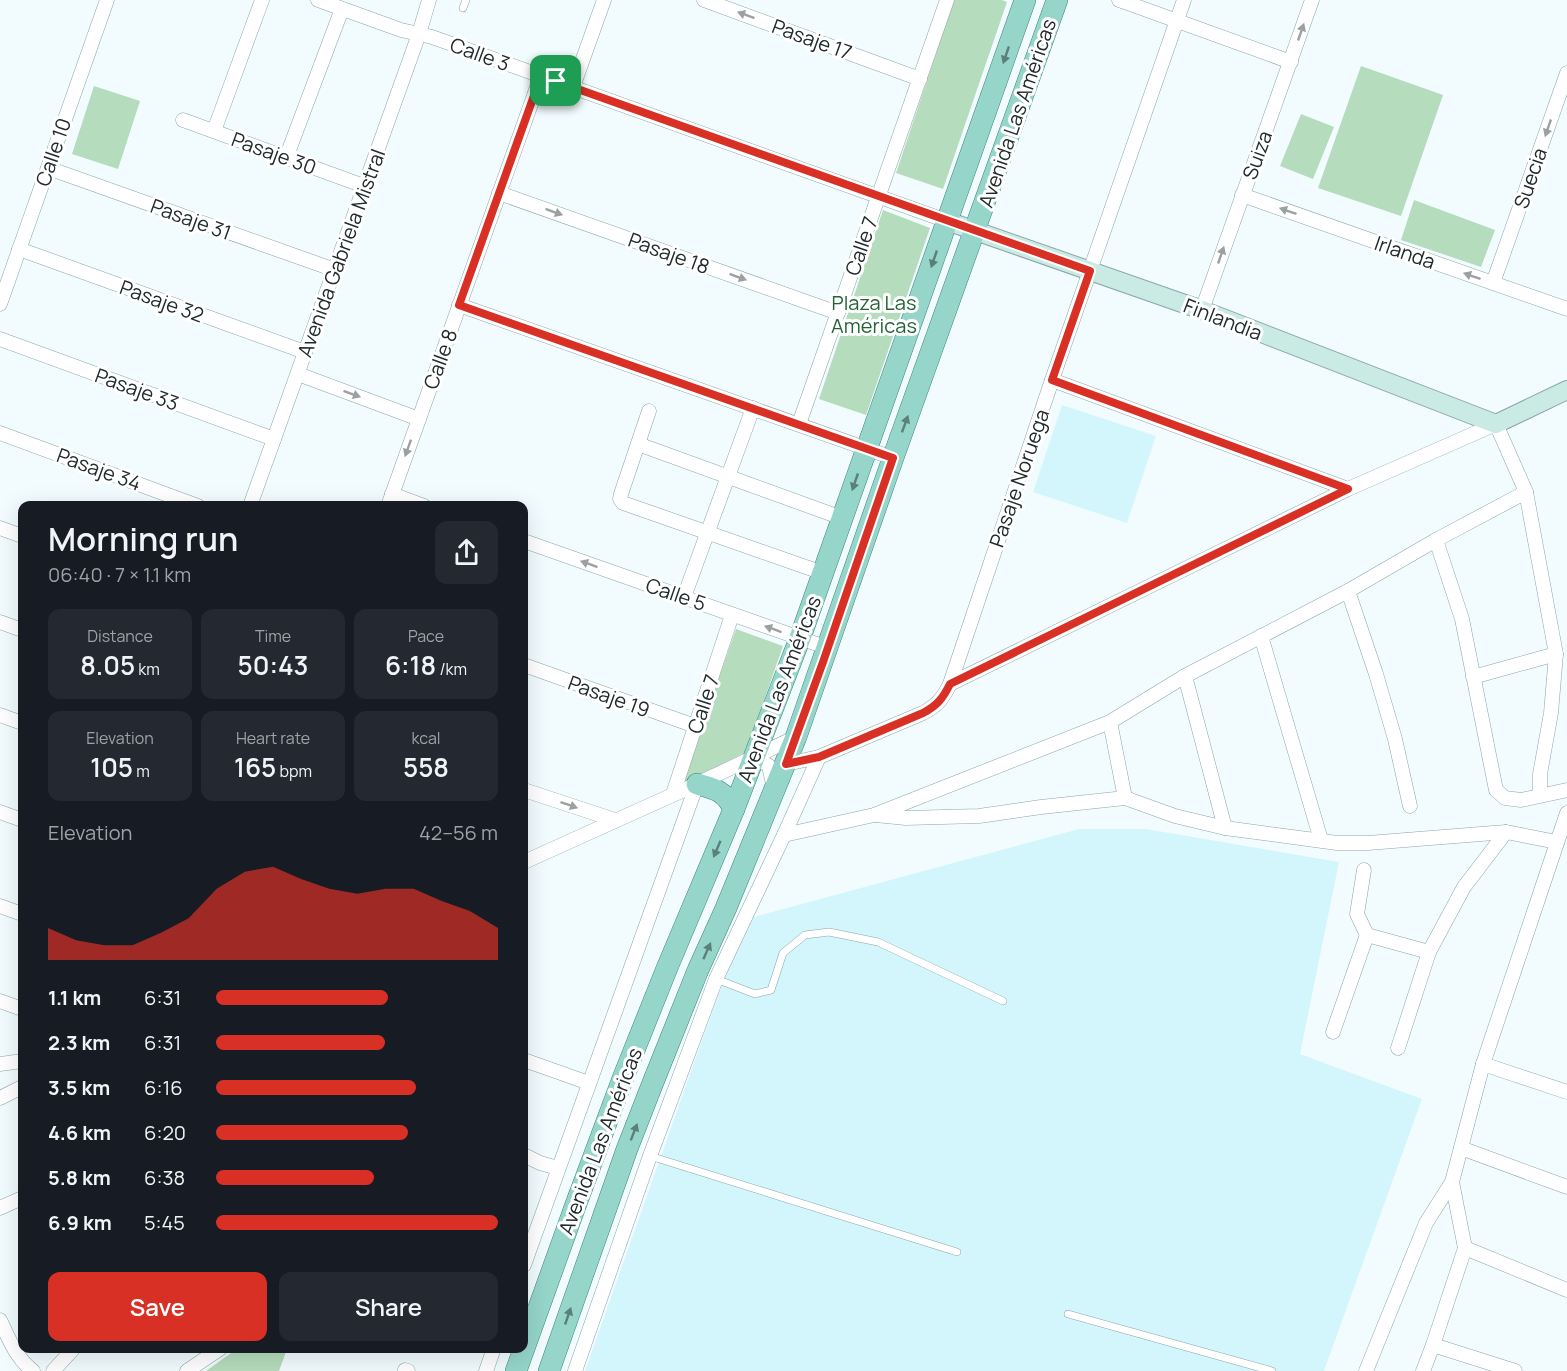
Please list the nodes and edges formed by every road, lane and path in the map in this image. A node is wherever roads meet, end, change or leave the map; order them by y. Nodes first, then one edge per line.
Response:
1 (106, 0) edge
2 (262, 0) edge
3 (318, 0) edge
4 (429, 0) edge
5 (466, 0) edge
6 (604, 0) edge
7 (704, 0) edge
8 (947, 0) edge
9 (1025, 0) edge
10 (1057, 0) edge
11 (1119, 0) edge
12 (1184, 0) edge
13 (1312, 0) edge
14 (464, 8) dead end
15 (342, 9) junction
16 (1177, 21) junction
17 (419, 34) junction
18 (1291, 62) junction
19 (1567, 73) edge
20 (541, 76) junction
21 (920, 79) junction
22 (573, 87) junction
23 (183, 120) dead end
24 (214, 131) junction
25 (286, 158) junction
26 (48, 168) junction
27 (364, 186) junction
28 (499, 193) junction
29 (1242, 195) junction
30 (879, 196) junction
31 (947, 221) junction
32 (975, 231) junction
33 (19, 249) junction
34 (335, 270) junction
35 (1090, 271) junction
36 (1493, 283) junction
37 (0, 304) edge
38 (459, 305) junction
39 (1567, 309) edge
40 (1202, 310) junction
41 (838, 313) junction
42 (0, 339) edge
43 (305, 352) junction
44 (298, 374) junction
45 (1052, 380) junction
46 (1567, 390) edge
47 (753, 408) junction
48 (649, 411) dead end
49 (419, 419) junction
50 (799, 424) junction
51 (1496, 424) junction
52 (0, 433) edge
53 (274, 439) junction
54 (638, 444) junction
55 (867, 448) junction
56 (893, 458) junction
57 (727, 476) junction
58 (1348, 489) junction
59 (1526, 492) junction
60 (390, 500) edge
61 (184, 501) edge
62 (252, 501) edge
63 (842, 518) junction
64 (0, 528) edge
65 (707, 531) junction
66 (18, 535) edge
67 (1436, 540) junction
68 (528, 542) edge
69 (823, 573) junction
70 (1348, 591) junction
71 (684, 597) junction
72 (732, 615) junction
73 (0, 622) edge
74 (18, 629) edge
75 (1261, 636) junction
76 (800, 638) junction
77 (828, 648) junction
78 (1557, 654) junction
79 (528, 666) edge
80 (1185, 676) junction
81 (1473, 677) junction
82 (950, 684) junction
83 (0, 715) edge
84 (18, 722) edge
85 (1110, 722) junction
86 (695, 726) junction
87 (796, 738) junction
88 (754, 756) junction
89 (819, 757) junction
90 (786, 764) junction
91 (697, 784) junction
92 (1567, 790) edge
93 (528, 791) edge
94 (775, 791) junction
95 (673, 794) junction
96 (1540, 795) junction
97 (1125, 798) junction
98 (1410, 806) dead end
99 (734, 809) junction
100 (0, 812) edge
101 (1567, 813) edge
102 (874, 815) junction
103 (18, 819) edge
104 (615, 820) junction
105 (1225, 828) junction
106 (1506, 832) junction
107 (784, 835) junction
108 (1321, 840) junction
109 (1557, 842) junction
110 (528, 859) edge
111 (1364, 870) dead end
112 (0, 906) edge
113 (18, 913) edge
114 (1367, 935) junction
115 (1429, 952) junction
116 (716, 979) junction
117 (1003, 1000) dead end
118 (0, 1001) edge
119 (18, 1008) edge
120 (1334, 1032) dead end
121 (1398, 1048) dead end
122 (18, 1061) edge
123 (528, 1061) edge
124 (0, 1064) edge
125 (1483, 1064) junction
126 (589, 1083) junction
127 (18, 1089) edge
128 (1567, 1092) edge
129 (0, 1098) edge
130 (1461, 1148) junction
131 (650, 1156) junction
132 (528, 1157) edge
133 (558, 1168) junction
134 (1452, 1182) junction
135 (1567, 1187) edge
136 (18, 1200) edge
137 (0, 1208) edge
138 (1465, 1248) junction
139 (957, 1252) dead end
140 (528, 1254) edge
141 (1567, 1290) edge
142 (1068, 1314) dead end
143 (0, 1320) edge
144 (528, 1338) edge
145 (1433, 1345) junction
146 (69, 1353) edge
147 (214, 1353) edge
148 (492, 1353) edge
149 (522, 1353) edge
150 (33, 1371) edge
151 (53, 1371) edge
152 (187, 1371) edge
153 (486, 1371) edge
154 (516, 1371) edge
155 (549, 1371) edge
156 (575, 1371) edge
157 (1272, 1371) edge
158 (1366, 1371) edge
159 (1423, 1371) edge
160 (1515, 1371) edge

1 - 26 street, Calle 10
2 - 24 street
3 - 15 street, Calle 3
4 - 17 street, Avenida Gabriela Mistral
5 - 14 lane
6 - 22 street
21 -> 7 street, Pasaje 17
8 - 21 street, Calle 7
9 -> 31 main road, Avenida Las Américas
10 - 32 main road, Avenida Las Américas
11 - 16 street
12 - 16 street, Pasaje Noruega
18 -> 13 street, Suiza
15 - 17 street, Calle 3
15 - 25 street
16 - 18 street
16 - 35 street, Pasaje Noruega
17 - 20 street, Calle 3
17 - 27 street, Avenida Gabriela Mistral
18 - 29 street, Suiza
19 -> 36 street, Suecia
20 - 22 street, Calle 3
20 - 28 street, Calle 8
21 - 30 street, Calle 7
22 - 30 street, Calle 3
23 - 24 street, Pasaje 30
24 - 25 street, Pasaje 30
25 - 27 street, Pasaje 30
26 - 33 street, Calle 10
26 - 34 street, Pasaje 31
27 - 34 street, Avenida Gabriela Mistral
28 - 38 street, Calle 8
28 -> 41 street, Pasaje 18
36 -> 29 street, Irlanda
40 -> 29 street, Suiza
30 - 31 street, Calle 3
30 - 41 street, Calle 7
31 - 32 street, Finlandia
31 -> 55 main road, Avenida Las Américas
32 - 35 street, Finlandia
56 -> 32 main road, Avenida Las Américas
33 - 37 street, Calle 10
33 - 43 street, Pasaje 32
34 - 43 street, Avenida Gabriela Mistral
35 - 40 street, Finlandia
35 - 45 street, Pasaje Noruega
36 - 39 street, Irlanda
38 - 47 street
38 - 49 street, Calle 8
40 - 51 street, Finlandia
41 - 50 street, Calle 7
42 - 53 street, Pasaje 33
43 - 44 street, Avenida Gabriela Mistral
44 -> 49 street
44 - 53 street, Avenida Gabriela Mistral
45 - 58 street
45 - 82 street, Pasaje Noruega
46 - 51 street
47 - 50 street
47 - 57 street
48 - 54 street
49 -> 60 street, Calle 8
50 - 55 street
51 - 58 street
51 - 59 street
52 - 61 street, Pasaje 34
53 - 62 street, Avenida Gabriela Mistral
54 - 57 street
54 - 65 street
55 - 56 street
55 -> 63 main road, Avenida Las Américas
56 - 77 main road, Avenida Las Américas
57 - 63 street
57 - 65 street
58 - 82 street
59 - 67 street
59 - 78 street
63 - 69 main road, Avenida Las Américas
64 - 66 street
65 - 69 street
65 - 71 street
67 - 70 street
67 - 81 street
71 -> 68 street, Calle 5
69 - 76 main road, Avenida Las Américas
70 - 75 street
70 - 98 street
71 - 72 street, Calle 5
76 -> 72 street, Calle 5
72 - 86 street, Calle 7
73 - 74 street
75 - 80 street
75 - 108 street
76 - 77 street, Calle 5
76 - 88 main road, Avenida Las Américas
77 - 87 main road, Avenida Las Américas
78 - 81 street
78 - 96 street
79 - 86 street, Pasaje 19
80 - 85 street
80 - 105 street
81 - 96 street
82 - 89 street
83 - 84 street
85 - 97 street
85 - 102 street
86 - 95 street, Calle 7
87 - 88 street
87 - 90 main road, Avenida Las Américas
88 - 91 street
88 - 94 street
88 - 99 main road, Avenida Las Américas
89 - 90 street
89 - 107 street
90 - 94 main road, Avenida Las Américas
91 - 95 street
91 - 99 main road
91 - 126 street, Avenida Las Américas
92 - 96 street
93 -> 104 street
155 -> 94 main road, Avenida Las Américas
95 - 104 street
97 - 102 street
97 - 105 street
99 -> 144 main road, Avenida Las Américas
100 - 103 street
101 - 109 street
102 - 107 street
104 - 110 street
105 - 108 street
106 - 108 street
106 - 109 street
106 - 115 street
107 - 116 street
109 - 125 street
111 - 114 street
112 - 113 street
114 - 115 street
114 - 120 street
115 - 121 street
116 - 117 lane
116 - 131 street
118 - 119 street
122 - 124 street
123 - 126 street
125 - 128 street
125 - 130 street
126 - 133 street, Avenida Las Américas
127 - 129 street
130 - 134 street
130 - 135 street
131 - 139 lane
131 - 156 street
132 - 133 street
133 - 140 street, Avenida Las Américas
134 - 138 street
134 - 158 street
136 - 137 street
138 - 141 street
138 - 145 street
142 - 157 lane
143 - 150 street
145 - 159 street
145 - 160 street
146 - 151 street
147 - 152 street
148 - 153 street
149 -> 154 main road, Avenida Las Américas

